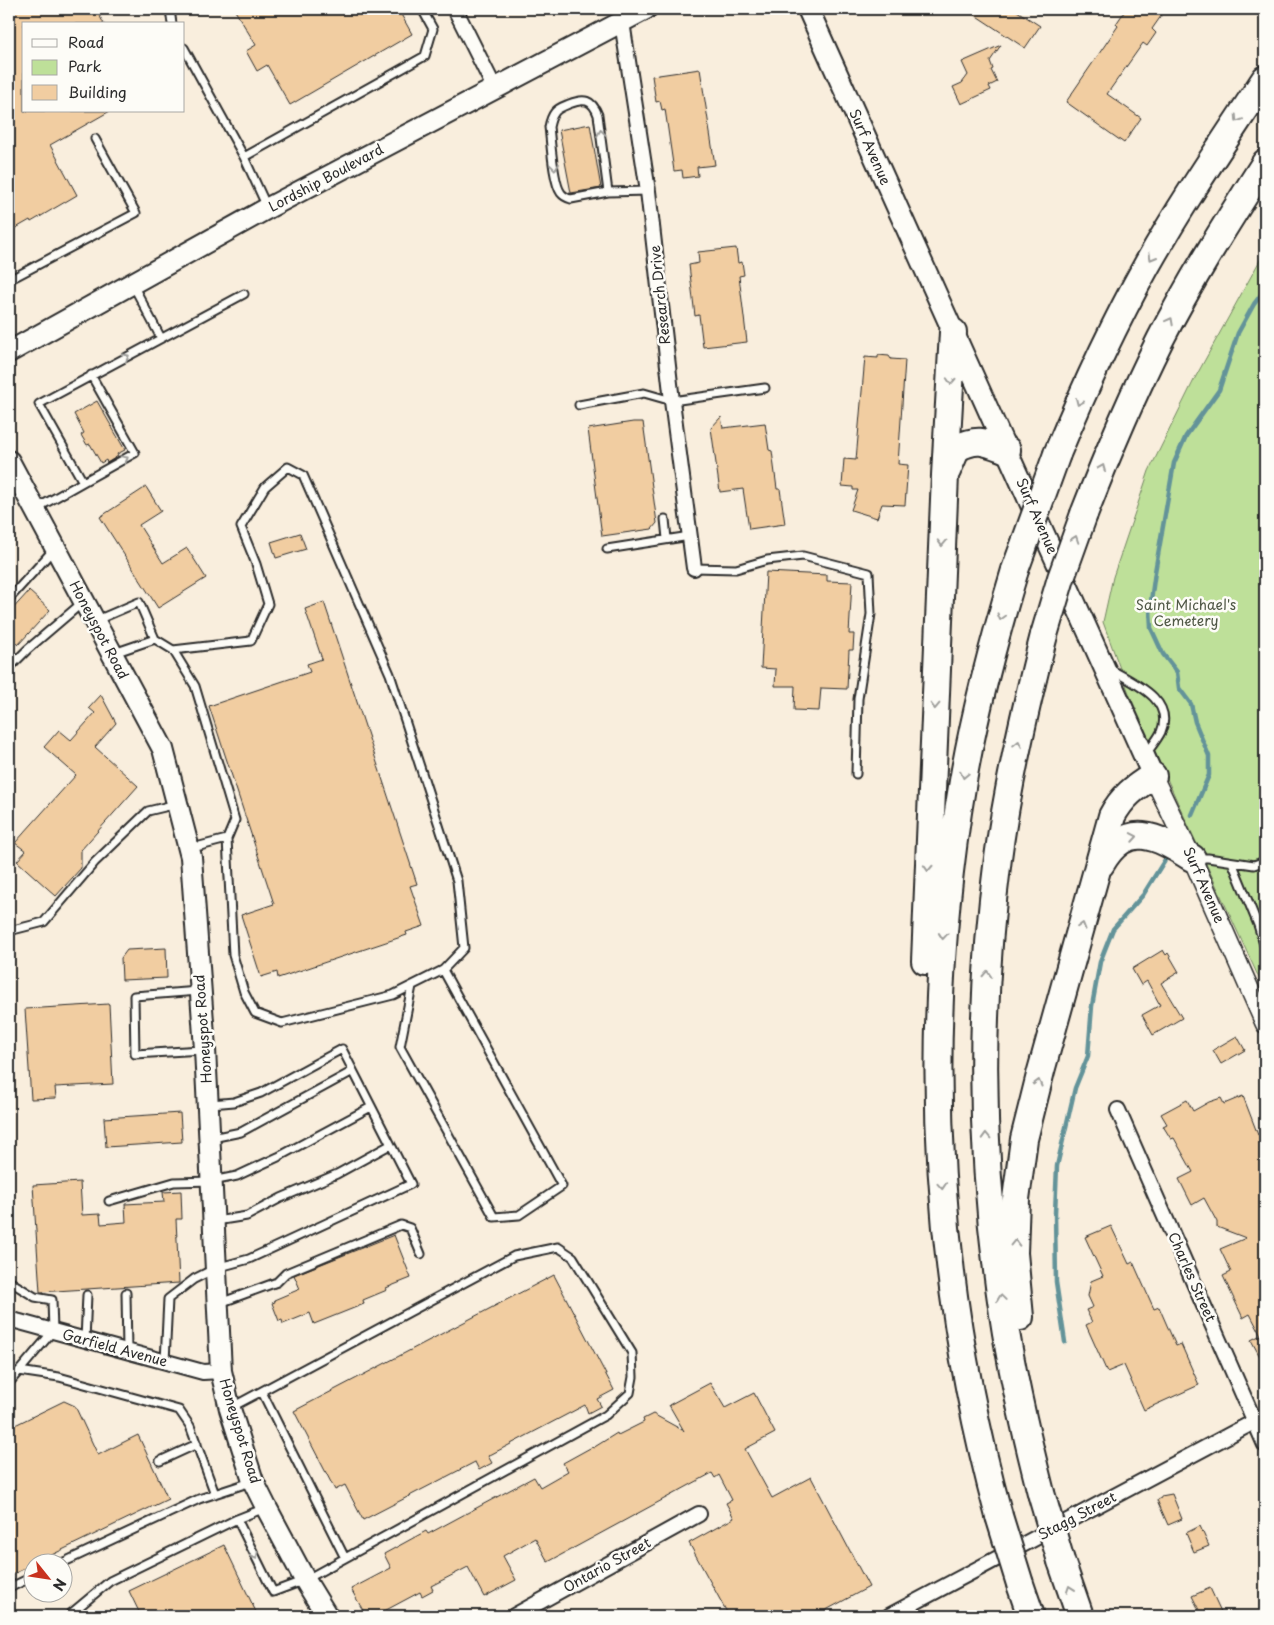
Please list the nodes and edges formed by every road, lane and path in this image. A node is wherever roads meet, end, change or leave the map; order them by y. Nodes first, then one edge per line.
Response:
1 (170, 9) edge
2 (422, 9) edge
3 (455, 9) edge
4 (646, 9) edge
5 (808, 9) edge
6 (172, 22) edge
7 (622, 22) junction
8 (185, 50) edge
9 (1265, 79) edge
10 (496, 89) junction
11 (95, 140) dead end
12 (244, 157) junction
13 (1265, 164) edge
14 (648, 191) junction
15 (608, 192) junction
16 (268, 208) junction
17 (9, 280) edge
18 (132, 284) junction
19 (244, 294) dead end
20 (953, 332) junction
21 (161, 338) junction
22 (9, 352) edge
23 (91, 375) junction
24 (765, 388) dead end
25 (672, 401) junction
26 (579, 405) dead end
27 (1007, 450) junction
28 (11, 472) edge
29 (945, 475) junction
30 (83, 482) junction
31 (34, 509) junction
32 (665, 519) dead end
33 (690, 536) junction
34 (668, 539) junction
35 (55, 548) junction
36 (608, 549) dead end
37 (694, 568) joint
38 (9, 599) edge
39 (84, 602) junction
40 (94, 621) junction
41 (155, 639) junction
42 (174, 650) junction
43 (112, 654) junction
44 (1103, 665) junction
45 (9, 668) edge
46 (1148, 766) junction
47 (856, 774) dead end
48 (177, 804) junction
49 (227, 839) junction
50 (189, 849) junction
51 (1192, 858) junction
52 (1265, 860) edge
53 (1232, 862) junction
54 (1099, 867) junction
55 (9, 931) edge
56 (1265, 948) edge
57 (443, 970) junction
58 (412, 986) junction
59 (201, 991) junction
60 (1265, 1024) edge
61 (205, 1049) junction
62 (353, 1071) junction
63 (208, 1104) junction
64 (371, 1107) junction
65 (1118, 1110) dead end
66 (209, 1138) junction
67 (390, 1144) junction
68 (940, 1155) junction
69 (212, 1181) junction
70 (109, 1201) dead end
71 (214, 1221) junction
72 (421, 1254) dead end
73 (216, 1268) junction
74 (9, 1280) edge
75 (126, 1293) dead end
76 (87, 1295) dead end
77 (218, 1304) junction
78 (9, 1319) edge
79 (53, 1331) junction
80 (85, 1340) junction
81 (127, 1351) junction
82 (165, 1362) junction
83 (221, 1370) junction
84 (20, 1371) junction
85 (9, 1383) edge
86 (262, 1392) junction
87 (230, 1408) junction
88 (1260, 1419) edge
89 (196, 1444) junction
90 (1265, 1445) edge
91 (160, 1462) dead end
92 (254, 1481) junction
93 (1040, 1488) junction
94 (215, 1494) junction
95 (266, 1508) junction
96 (699, 1514) dead end
97 (237, 1519) junction
98 (72, 1558) edge
99 (345, 1558) junction
100 (305, 1580) junction
101 (22, 1582) edge
102 (9, 1588) edge
103 (68, 1616) edge
104 (327, 1616) edge
105 (514, 1616) edge
106 (890, 1616) edge
107 (1031, 1616) edge
108 (1080, 1616) edge

1 - 6 lane
2 - 12 lane
3 - 10 street
4 - 7 main road, Lordship Boulevard
5 - 20 main road, Surf Avenue
7 - 10 main road, Lordship Boulevard
7 - 14 street, Research Drive
8 - 12 lane
9 -> 68 highway, bridge
10 - 16 main road, Lordship Boulevard
11 - 17 lane
12 - 16 lane
93 -> 13 highway, bridge
14 - 15 lane
14 - 25 street, Research Drive
15 -> 15 lane
16 - 18 main road, Lordship Boulevard
18 - 21 lane
18 - 22 main road, Lordship Boulevard
19 - 21 lane
20 - 27 main road, Surf Avenue
20 -> 29 highway
23 -> 21 lane
23 - 30 lane
30 -> 23 lane
24 - 25 lane
25 - 26 lane
25 - 33 street, Research Drive
27 - 29 highway
27 - 44 main road, Surf Avenue
28 - 31 main road, Honeyspot Road
29 -> 68 highway
30 - 31 lane
31 - 35 main road, Honeyspot Road
32 - 34 lane
33 - 34 lane
33 - 37 street, Research Drive
34 - 36 lane
35 - 38 lane
35 - 39 main road, Honeyspot Road
37 - 47 lane
39 - 40 main road, Honeyspot Road
39 - 45 lane
40 - 41 lane
40 - 43 main road, Honeyspot Road
41 - 42 lane
41 - 43 lane
42 - 49 lane
42 - 57 lane
43 - 48 main road, Honeyspot Road
44 - 46 main road, Surf Avenue
44 - 46 lane
46 - 51 street, Surf Avenue
46 - 54 highway
48 - 50 main road, Honeyspot Road
48 - 55 lane
49 - 50 lane
49 - 58 lane
50 - 59 main road, Honeyspot Road
51 - 53 lane
54 -> 51 highway
51 - 60 street, Surf Avenue
52 - 53 lane
53 - 56 lane
93 -> 54 highway
57 - 58 lane
57 - 58 lane
59 - 61 main road, Honeyspot Road
59 - 61 lane
61 - 63 main road, Honeyspot Road
62 - 63 lane
62 - 64 lane
62 - 66 lane
63 - 66 main road, Honeyspot Road
64 - 67 lane
64 - 69 lane
65 - 88 street, Charles Street
66 - 69 main road, Honeyspot Road
67 - 71 lane
67 - 73 lane
68 -> 107 highway, bridge
69 - 70 lane
69 - 71 main road, Honeyspot Road
71 - 73 main road, Honeyspot Road
72 - 77 lane
73 - 77 main road, Honeyspot Road
73 - 82 lane
74 - 79 lane
75 - 81 lane
76 - 80 lane
77 - 83 main road, Honeyspot Road
78 - 79 street, Garfield Avenue
79 - 80 street, Garfield Avenue
79 - 84 lane
80 - 81 street, Garfield Avenue
81 - 82 street, Garfield Avenue
82 - 83 street, Garfield Avenue
83 - 87 main road, Honeyspot Road
84 - 85 lane
84 - 89 lane
86 - 87 lane
86 - 99 lane
86 - 99 lane
87 - 92 main road, Honeyspot Road
88 - 90 street, Charles Street
88 - 106 street, Stagg Street
89 - 91 lane
89 - 94 lane
92 - 94 lane
92 - 95 main road, Honeyspot Road
108 -> 93 highway, bridge
94 - 98 lane
95 - 97 lane
95 - 100 main road, Honeyspot Road
96 - 105 street, Ontario Street
97 -> 100 lane
97 - 103 lane
99 - 100 lane
100 - 104 main road, Honeyspot Road
101 - 102 lane

